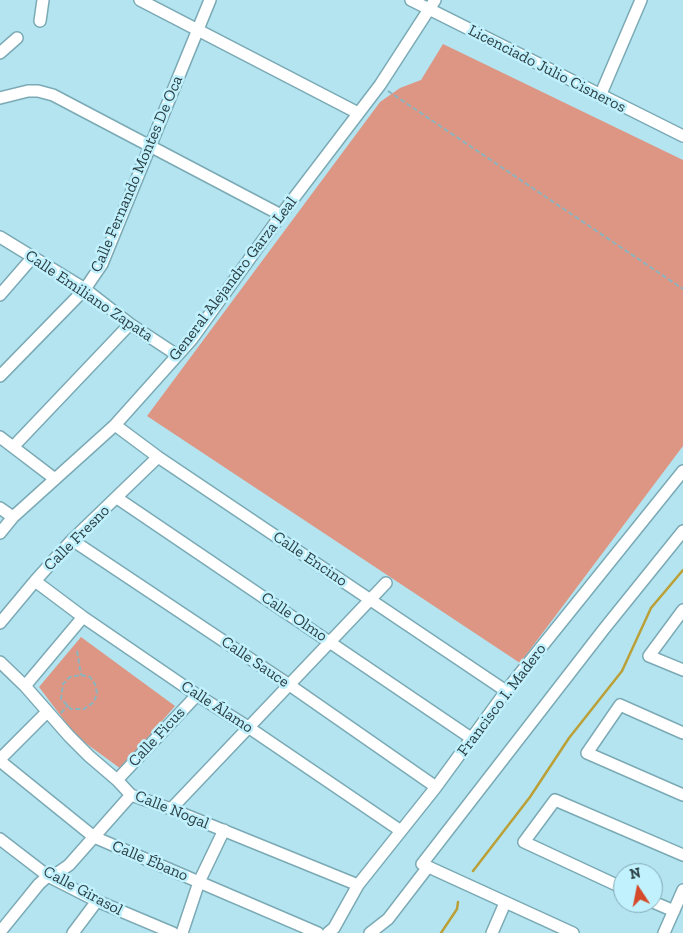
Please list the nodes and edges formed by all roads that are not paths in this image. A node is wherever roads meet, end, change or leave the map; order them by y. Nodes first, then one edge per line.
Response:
1 (43, 0) edge
2 (140, 0) edge
3 (210, 0) edge
4 (411, 0) edge
5 (641, 0) edge
6 (432, 5) edge
7 (40, 21) dead end
8 (197, 30) junction
9 (18, 38) dead end
10 (0, 52) edge
11 (600, 96) junction
12 (0, 98) edge
13 (358, 112) junction
14 (683, 136) edge
15 (150, 146) junction
16 (281, 215) junction
17 (0, 237) edge
18 (32, 258) junction
19 (85, 289) junction
20 (0, 295) edge
21 (130, 324) junction
22 (177, 355) junction
23 (0, 376) edge
24 (115, 425) junction
25 (0, 436) edge
26 (13, 447) junction
27 (158, 457) junction
28 (683, 471) edge
29 (55, 479) junction
30 (117, 498) junction
31 (0, 508) edge
32 (13, 518) junction
33 (683, 531) edge
34 (0, 533) edge
35 (72, 540) junction
36 (35, 580) junction
37 (386, 583) dead end
38 (370, 600) junction
39 (683, 610) edge
40 (83, 617) junction
41 (0, 623) edge
42 (330, 641) junction
43 (0, 662) edge
44 (683, 670) edge
45 (288, 684) junction
46 (25, 686) junction
47 (506, 691) junction
48 (196, 695) junction
49 (47, 712) junction
50 (248, 727) junction
51 (683, 733) edge
52 (472, 738) junction
53 (2, 753) edge
54 (117, 780) junction
55 (436, 787) junction
56 (131, 795) junction
57 (683, 795) edge
58 (171, 809) junction
59 (224, 830) junction
60 (402, 831) junction
61 (94, 837) junction
62 (0, 840) edge
63 (683, 854) edge
64 (428, 867) junction
65 (48, 876) junction
66 (199, 882) junction
67 (613, 883) edge
68 (358, 886) junction
69 (683, 890) edge
70 (97, 902) junction
71 (505, 903) junction
72 (663, 907) edge
73 (674, 912) junction
74 (149, 929) edge
75 (0, 932) edge
76 (73, 933) edge
77 (173, 933) edge
78 (182, 933) edge
79 (318, 933) edge
80 (328, 933) edge
81 (370, 933) edge
82 (492, 933) edge
83 (573, 933) edge
84 (664, 933) edge

1 - 7 street
2 - 8 street
3 - 8 street, Calle Fernando Montes De Oca
4 - 6 street, Licenciado Julio Cisneros
5 - 11 street
6 - 11 street, Licenciado Julio Cisneros
6 - 13 street, General Alejandro Garza Leal
8 - 13 street
8 - 15 street, Calle Fernando Montes De Oca
9 - 10 street
11 - 14 street, Licenciado Julio Cisneros
12 - 15 street
13 - 16 street, General Alejandro Garza Leal
15 - 16 street
15 - 19 street, Calle Fernando Montes De Oca
16 - 22 street, General Alejandro Garza Leal
17 - 18 street, Calle Emiliano Zapata
18 - 19 street, Calle Emiliano Zapata
18 - 20 street
19 - 21 street, Calle Emiliano Zapata
19 - 23 street, Calle Fernando Montes De Oca
21 - 22 street, Calle Emiliano Zapata
21 - 26 street
22 - 24 street, General Alejandro Garza Leal
24 - 27 street, Calle Encino
24 - 29 street, General Alejandro Garza Leal
25 - 26 street
26 - 29 street
27 - 30 street, Calle Fresno
27 - 38 street, Calle Encino
28 - 47 street, Francisco I. Madero
29 - 32 street, General Alejandro Garza Leal
30 - 35 street, Calle Fresno
30 - 42 street, Calle Olmo
31 - 32 street
32 - 34 street, General Alejandro Garza Leal
33 - 64 street
35 - 36 street, Calle Fresno
35 - 45 street, Calle Sauce
36 - 40 street, Calle Álamo
36 - 41 street, Calle Fresno
37 - 38 street
38 - 42 street
38 - 47 street, Calle Encino
39 - 44 street
40 - 46 street
40 - 48 street, Calle Álamo
42 - 45 street
42 - 52 street, Calle Olmo
43 - 46 street, Calle Nogal
45 - 50 street
45 - 55 street, Calle Sauce
46 - 49 street, Calle Nogal
47 - 52 street, Francisco I. Madero
48 - 50 street, Calle Álamo
48 - 54 street, Calle Ficus
49 - 53 street
49 - 54 street, Calle Nogal
50 - 58 street
50 - 60 street, Calle Álamo
51 - 57 street
52 - 55 street, Francisco I. Madero
53 - 61 street, Calle Ébano
54 - 56 street, Calle Nogal
55 - 60 street, Francisco I. Madero
56 - 58 street, Calle Nogal
56 - 61 street
58 - 59 street, Calle Nogal
59 - 66 street
59 - 68 street, Calle Nogal
60 - 68 street, Francisco I. Madero
61 - 65 street
61 - 66 street, Calle Ébano
62 - 65 street, Calle Girasol
63 - 67 street
64 - 71 street
64 - 81 street
65 - 70 street, Calle Girasol
65 - 75 street
66 - 78 street
66 - 79 street, Calle Ébano
68 - 80 street, Francisco I. Madero
69 - 73 street
70 - 74 street, Calle Girasol
70 - 76 street
71 - 82 street
71 - 83 street
72 - 73 street
73 - 84 street
74 - 77 street, Calle Girasol

